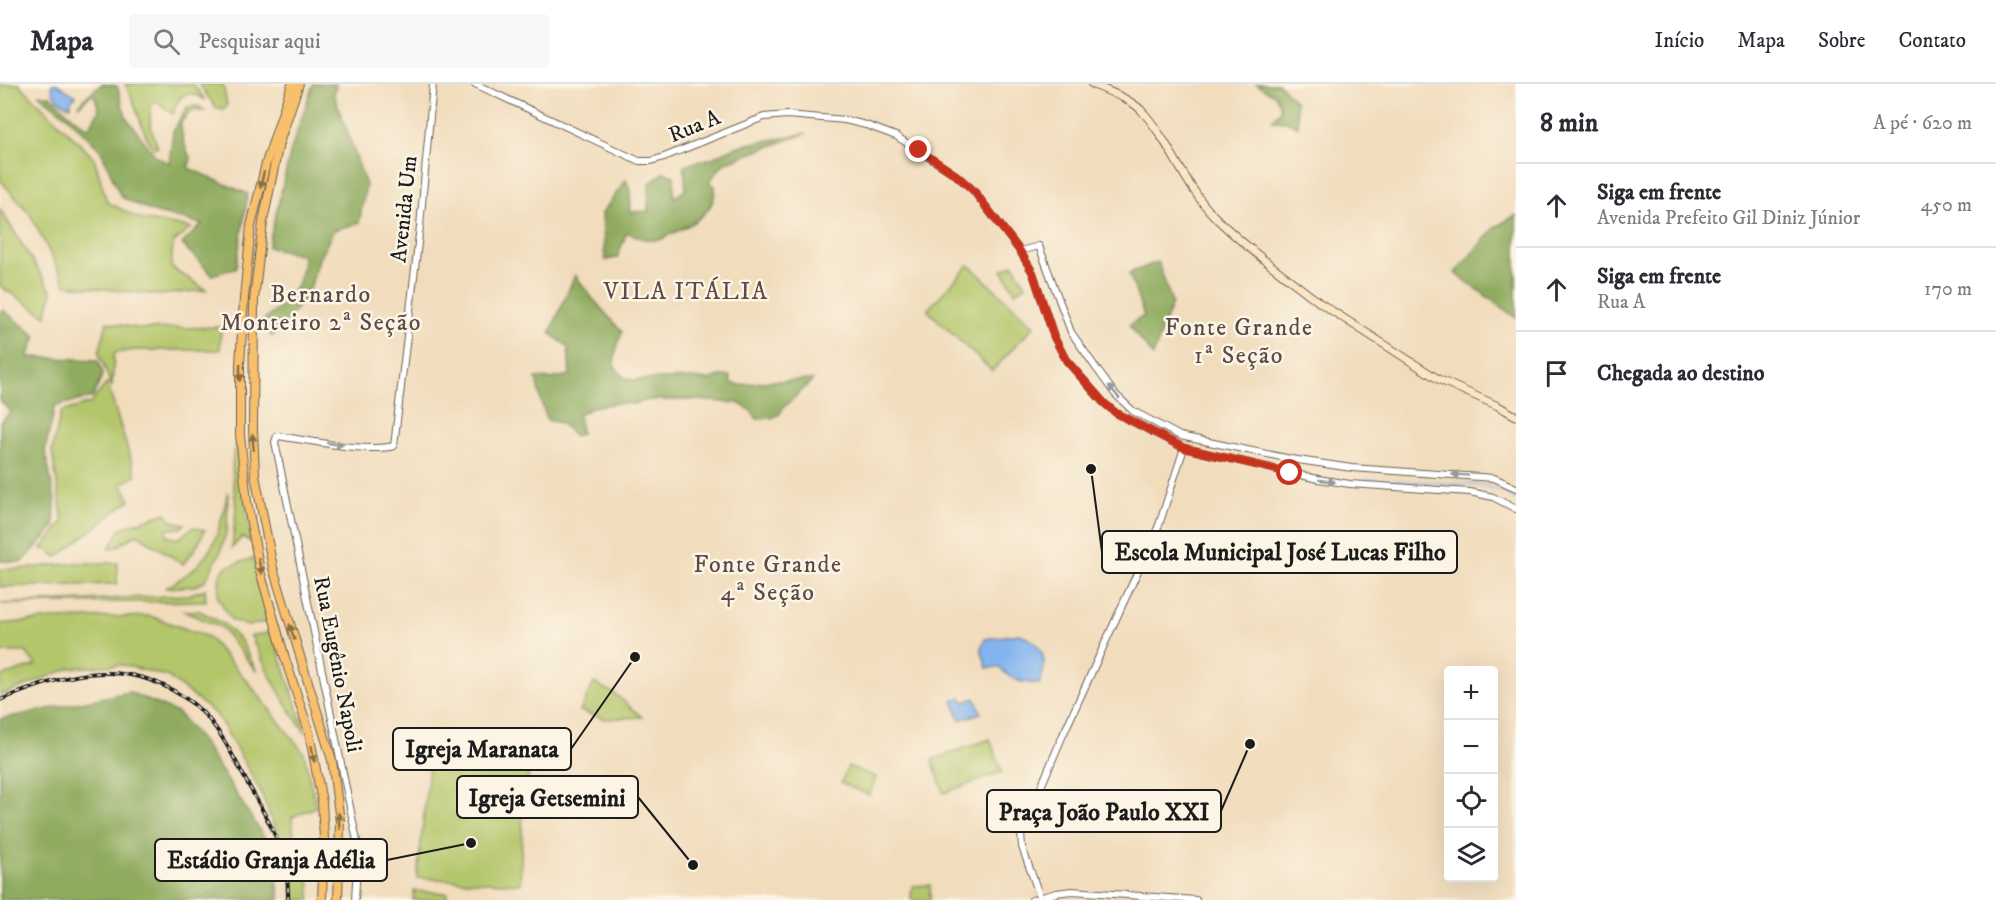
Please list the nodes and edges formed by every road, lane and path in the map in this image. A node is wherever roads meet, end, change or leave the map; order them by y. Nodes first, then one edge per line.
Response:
1 (292, 84) edge
2 (298, 84) edge
3 (433, 84) edge
4 (475, 84) edge
5 (1092, 84) edge
6 (1020, 251) junction
7 (1516, 416) edge
8 (277, 435) joint
9 (1184, 448) junction
10 (1516, 488) edge
11 (1516, 509) edge
12 (1040, 897) junction
13 (322, 900) edge
14 (338, 900) edge
15 (355, 900) edge
16 (1032, 900) edge
17 (1196, 900) edge

1 -> 13 highway
14 -> 2 highway
8 -> 3 street, Avenida Um
4 - 6 street, Rua A
5 - 7 main road
6 - 9 street, Rua A
10 -> 6 street
8 - 15 street, Rua Eugênio Napoli
9 -> 11 street, Rua A
9 - 12 street
12 - 16 street
12 - 17 street

